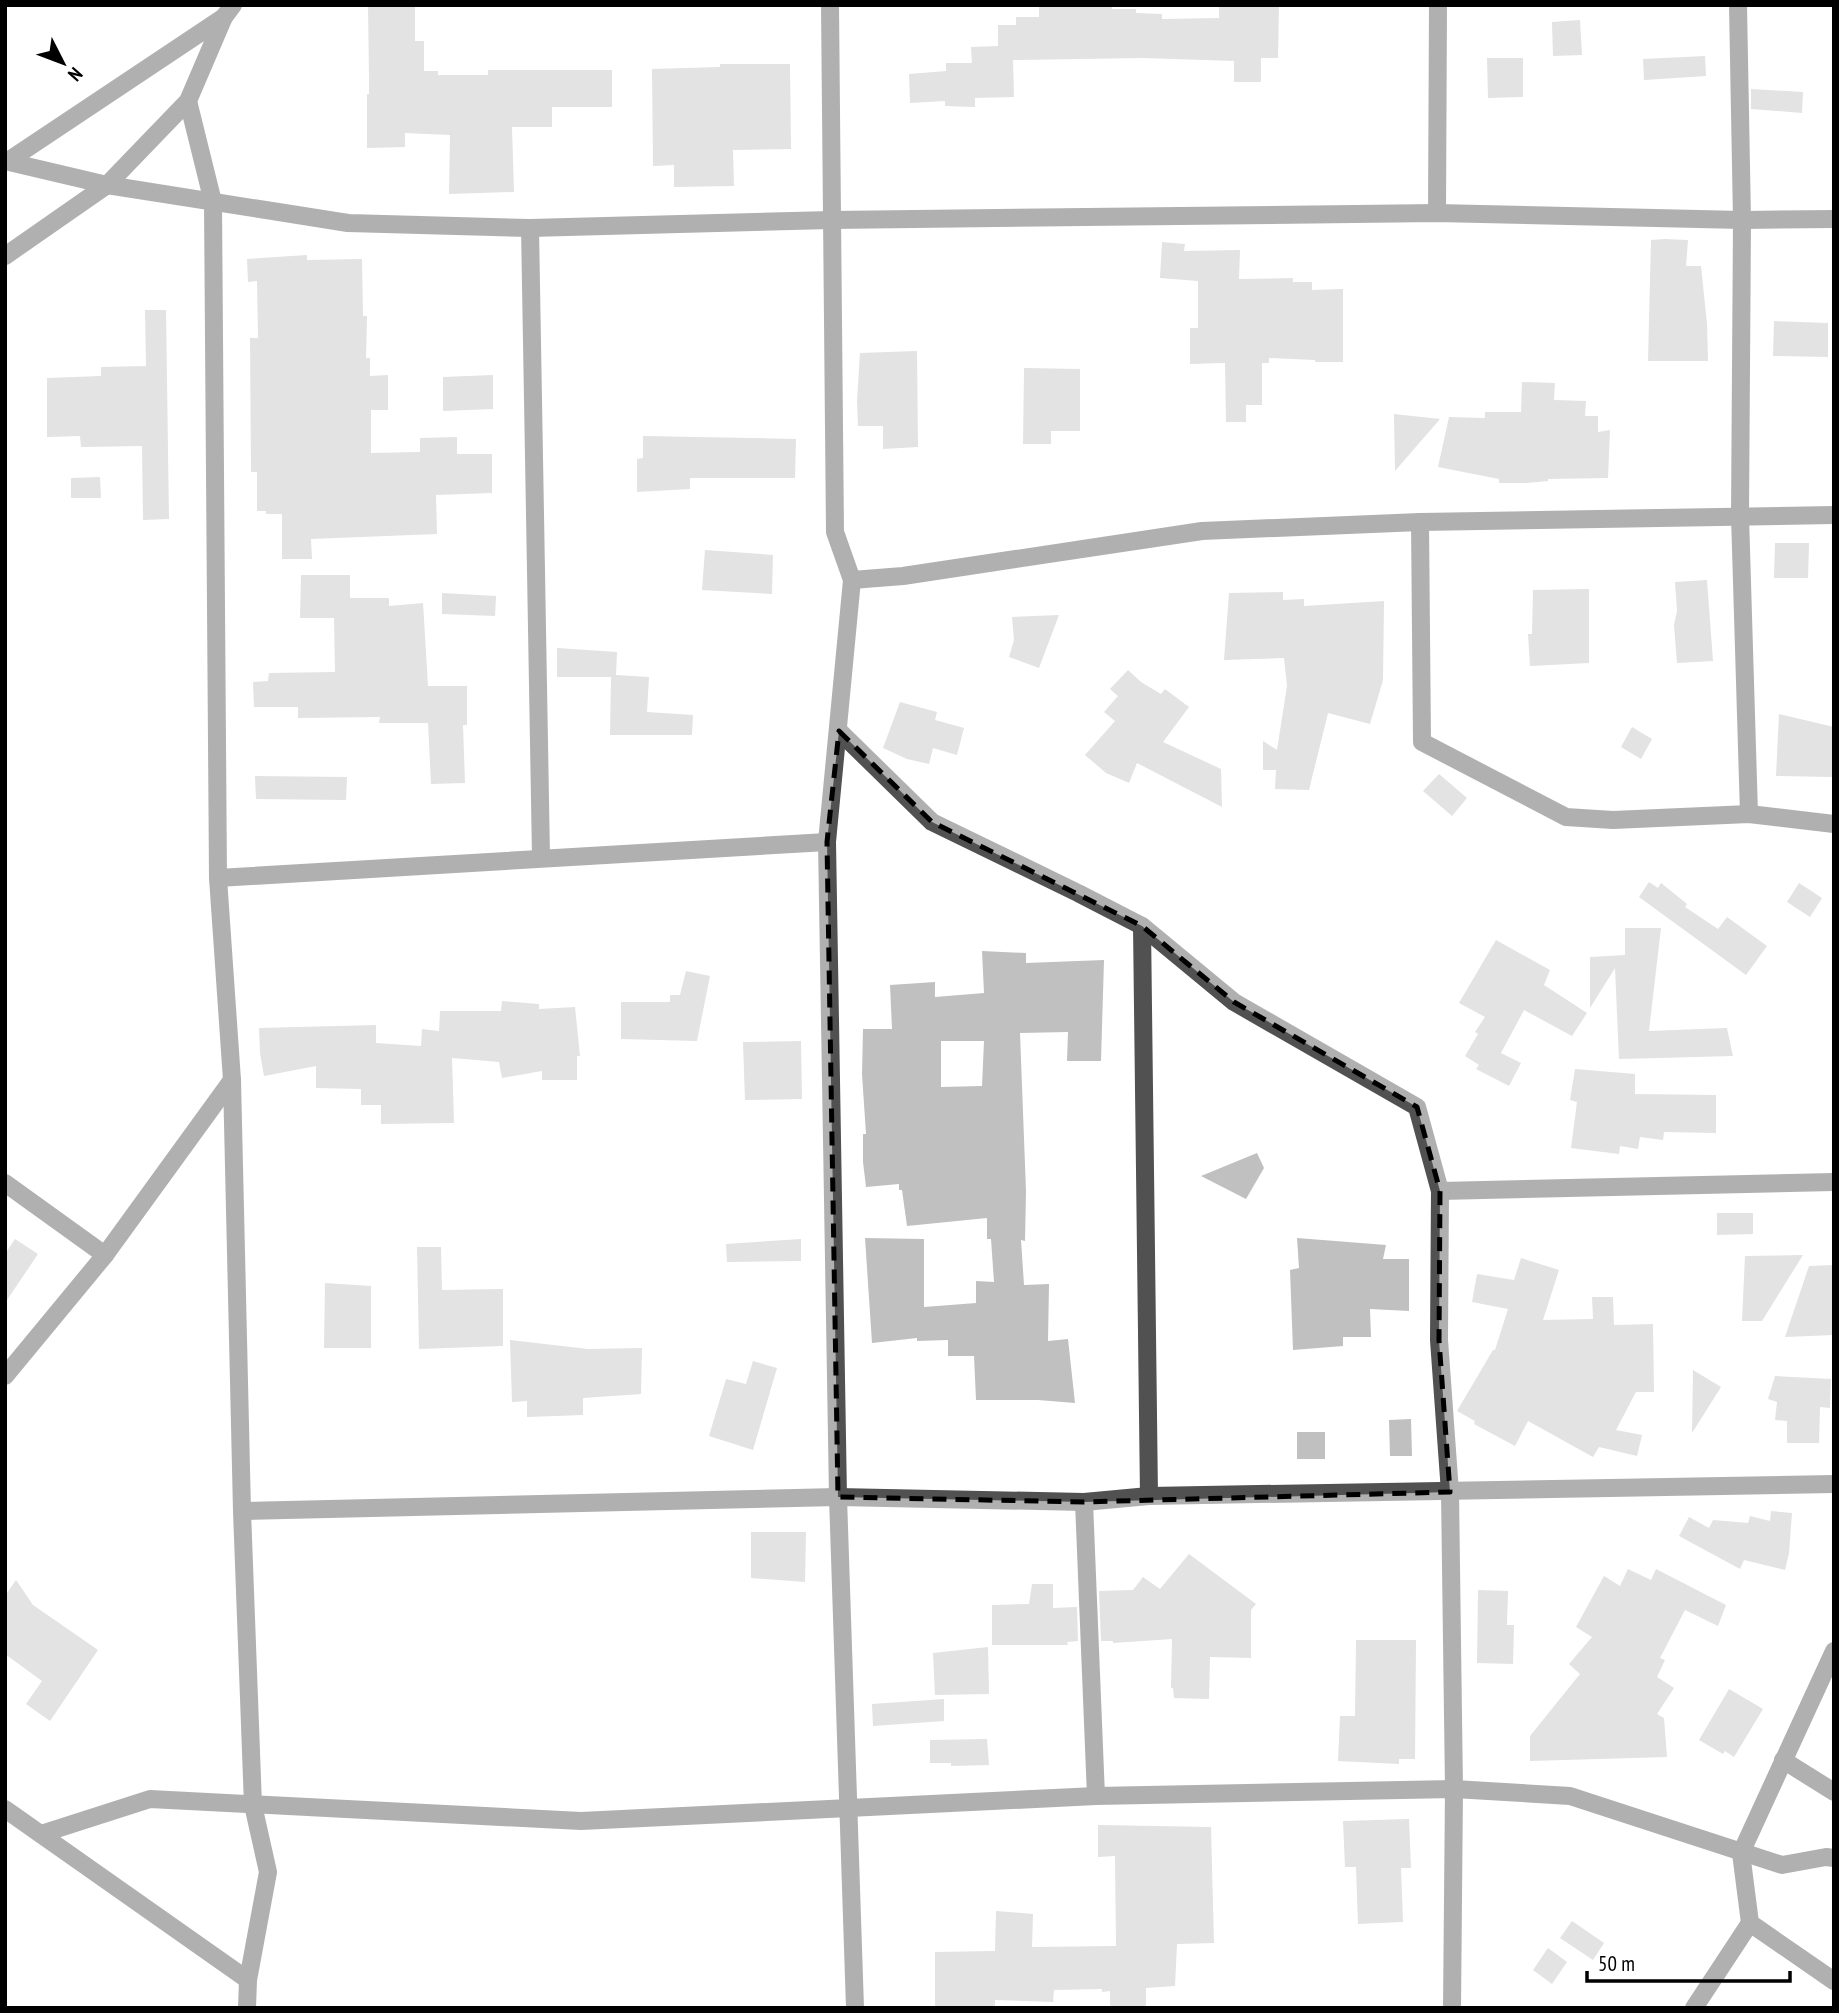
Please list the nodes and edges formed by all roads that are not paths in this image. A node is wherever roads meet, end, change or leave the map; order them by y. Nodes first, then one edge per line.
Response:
1 (830, 5) edge
2 (1438, 5) edge
3 (1738, 5) edge
4 (229, 11) edge
5 (188, 101) junction
6 (6, 161) edge
7 (107, 185) junction
8 (213, 202) junction
9 (1437, 213) junction
10 (1834, 219) edge
11 (831, 220) junction
12 (1742, 220) junction
13 (530, 228) junction
14 (5, 256) edge
15 (1834, 514) edge
16 (1740, 516) junction
17 (1420, 522) junction
18 (852, 580) junction
19 (839, 731) junction
20 (1748, 814) junction
21 (1834, 824) edge
22 (827, 842) junction
23 (541, 857) junction
24 (218, 878) junction
25 (1142, 926) junction
26 (232, 1080) junction
27 (1834, 1182) edge
28 (5, 1183) edge
29 (1440, 1191) junction
30 (105, 1255) junction
31 (5, 1376) edge
32 (1834, 1485) edge
33 (1450, 1492) junction
34 (1149, 1496) junction
35 (838, 1497) junction
36 (1084, 1502) junction
37 (242, 1511) junction
38 (1834, 1651) edge
39 (1783, 1760) junction
40 (1454, 1789) junction
41 (1834, 1792) edge
42 (1096, 1796) junction
43 (253, 1805) junction
44 (5, 1809) edge
45 (850, 1809) junction
46 (41, 1834) junction
47 (1741, 1853) junction
48 (1834, 1858) edge
49 (1750, 1923) junction
50 (248, 1980) junction
51 (1834, 1981) edge
52 (247, 2008) edge
53 (855, 2008) edge
54 (1452, 2008) edge
55 (1694, 2008) edge

1 - 11 street
2 - 9 street
3 - 12 street
4 - 5 street
4 - 6 street
5 - 7 street
5 - 8 street
6 - 7 street
7 - 8 street
7 - 14 street
8 - 13 street
8 - 24 street
9 - 11 street
9 - 12 street
10 - 12 street
11 - 13 street
11 - 18 street
12 - 16 street
13 - 23 street
15 - 16 street
16 - 17 street
16 - 20 street
17 - 18 street
17 - 20 street
18 - 19 street
19 - 22 street
19 - 25 street
20 - 21 street
22 - 23 street
22 - 35 street
23 - 24 street
24 - 26 street
25 - 29 street
25 - 34 street
26 - 30 street
26 - 37 street
27 - 29 street
28 - 30 street
29 - 33 street
30 - 31 street
32 - 33 street
33 - 34 street
33 - 40 street
34 - 36 street
35 - 36 street
35 - 37 street
35 - 45 street
36 - 42 street
37 - 43 street
38 - 39 street
39 - 41 street
39 - 47 street
40 - 42 street
40 - 47 street
40 - 54 street
42 - 45 street
43 - 45 street
43 - 46 street
43 - 50 street
44 - 46 street
45 - 53 street
46 - 50 street
47 - 48 street
47 - 49 street
49 - 51 street
49 - 55 street
50 - 52 street

